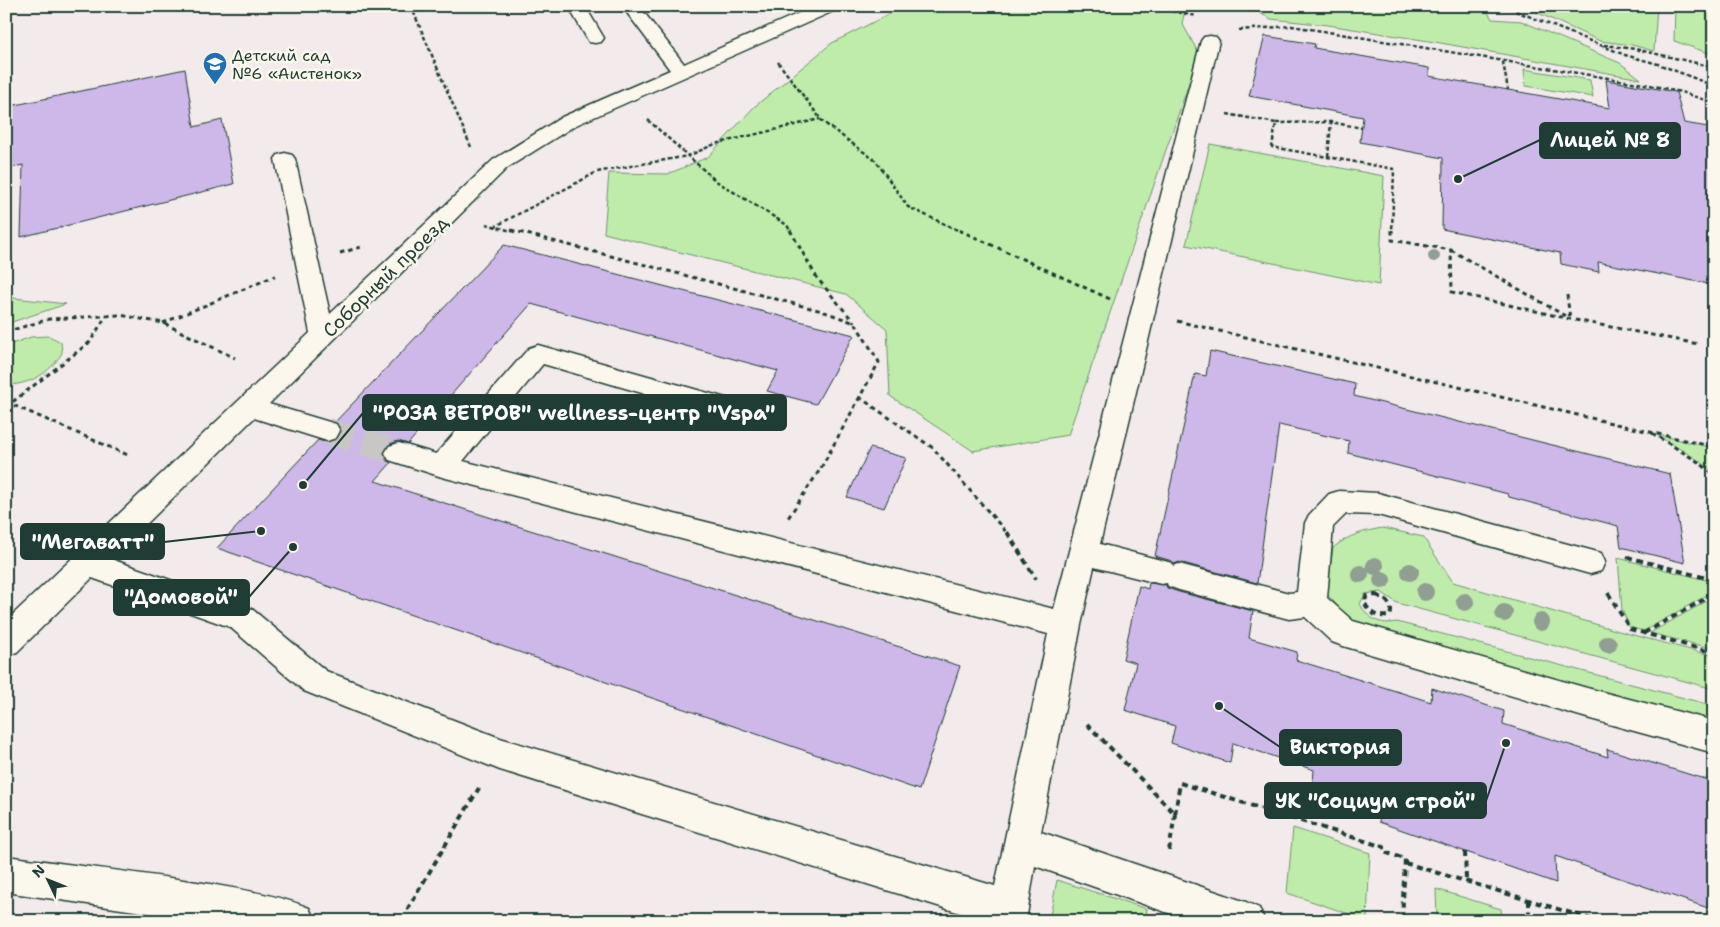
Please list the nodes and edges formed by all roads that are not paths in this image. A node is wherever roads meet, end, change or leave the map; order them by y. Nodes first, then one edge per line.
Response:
1 (576, 6) edge
2 (630, 6) edge
3 (830, 6) edge
4 (595, 38) dead end
5 (1210, 41) dead end
6 (680, 71) junction
7 (285, 159) dead end
8 (323, 335) junction
9 (248, 407) junction
10 (724, 407) dead end
11 (327, 431) tunnel mouth
12 (399, 454) tunnel mouth
13 (442, 466) junction
14 (1084, 552) junction
15 (1590, 562) road end
16 (86, 563) junction
17 (1311, 602) junction
18 (1065, 625) junction
19 (6, 642) edge
20 (1714, 738) edge
21 (1021, 843) junction
22 (6, 874) edge
23 (1008, 915) edge
24 (296, 921) edge
25 (1246, 921) edge

1 - 4 street
2 - 6 street
3 - 6 street, Соборный проезд
5 - 14 street
6 - 8 street, Соборный проезд
7 - 8 street
8 - 9 street, Соборный проезд
9 - 11 street
9 - 16 street, Соборный проезд
10 - 13 street
12 - 13 street
13 - 18 street
14 - 17 street
14 - 18 street
15 - 17 street
16 - 19 street, Соборный проезд
16 - 23 street
17 - 20 street
18 - 21 street
21 - 23 street
21 - 25 street
22 - 24 street

